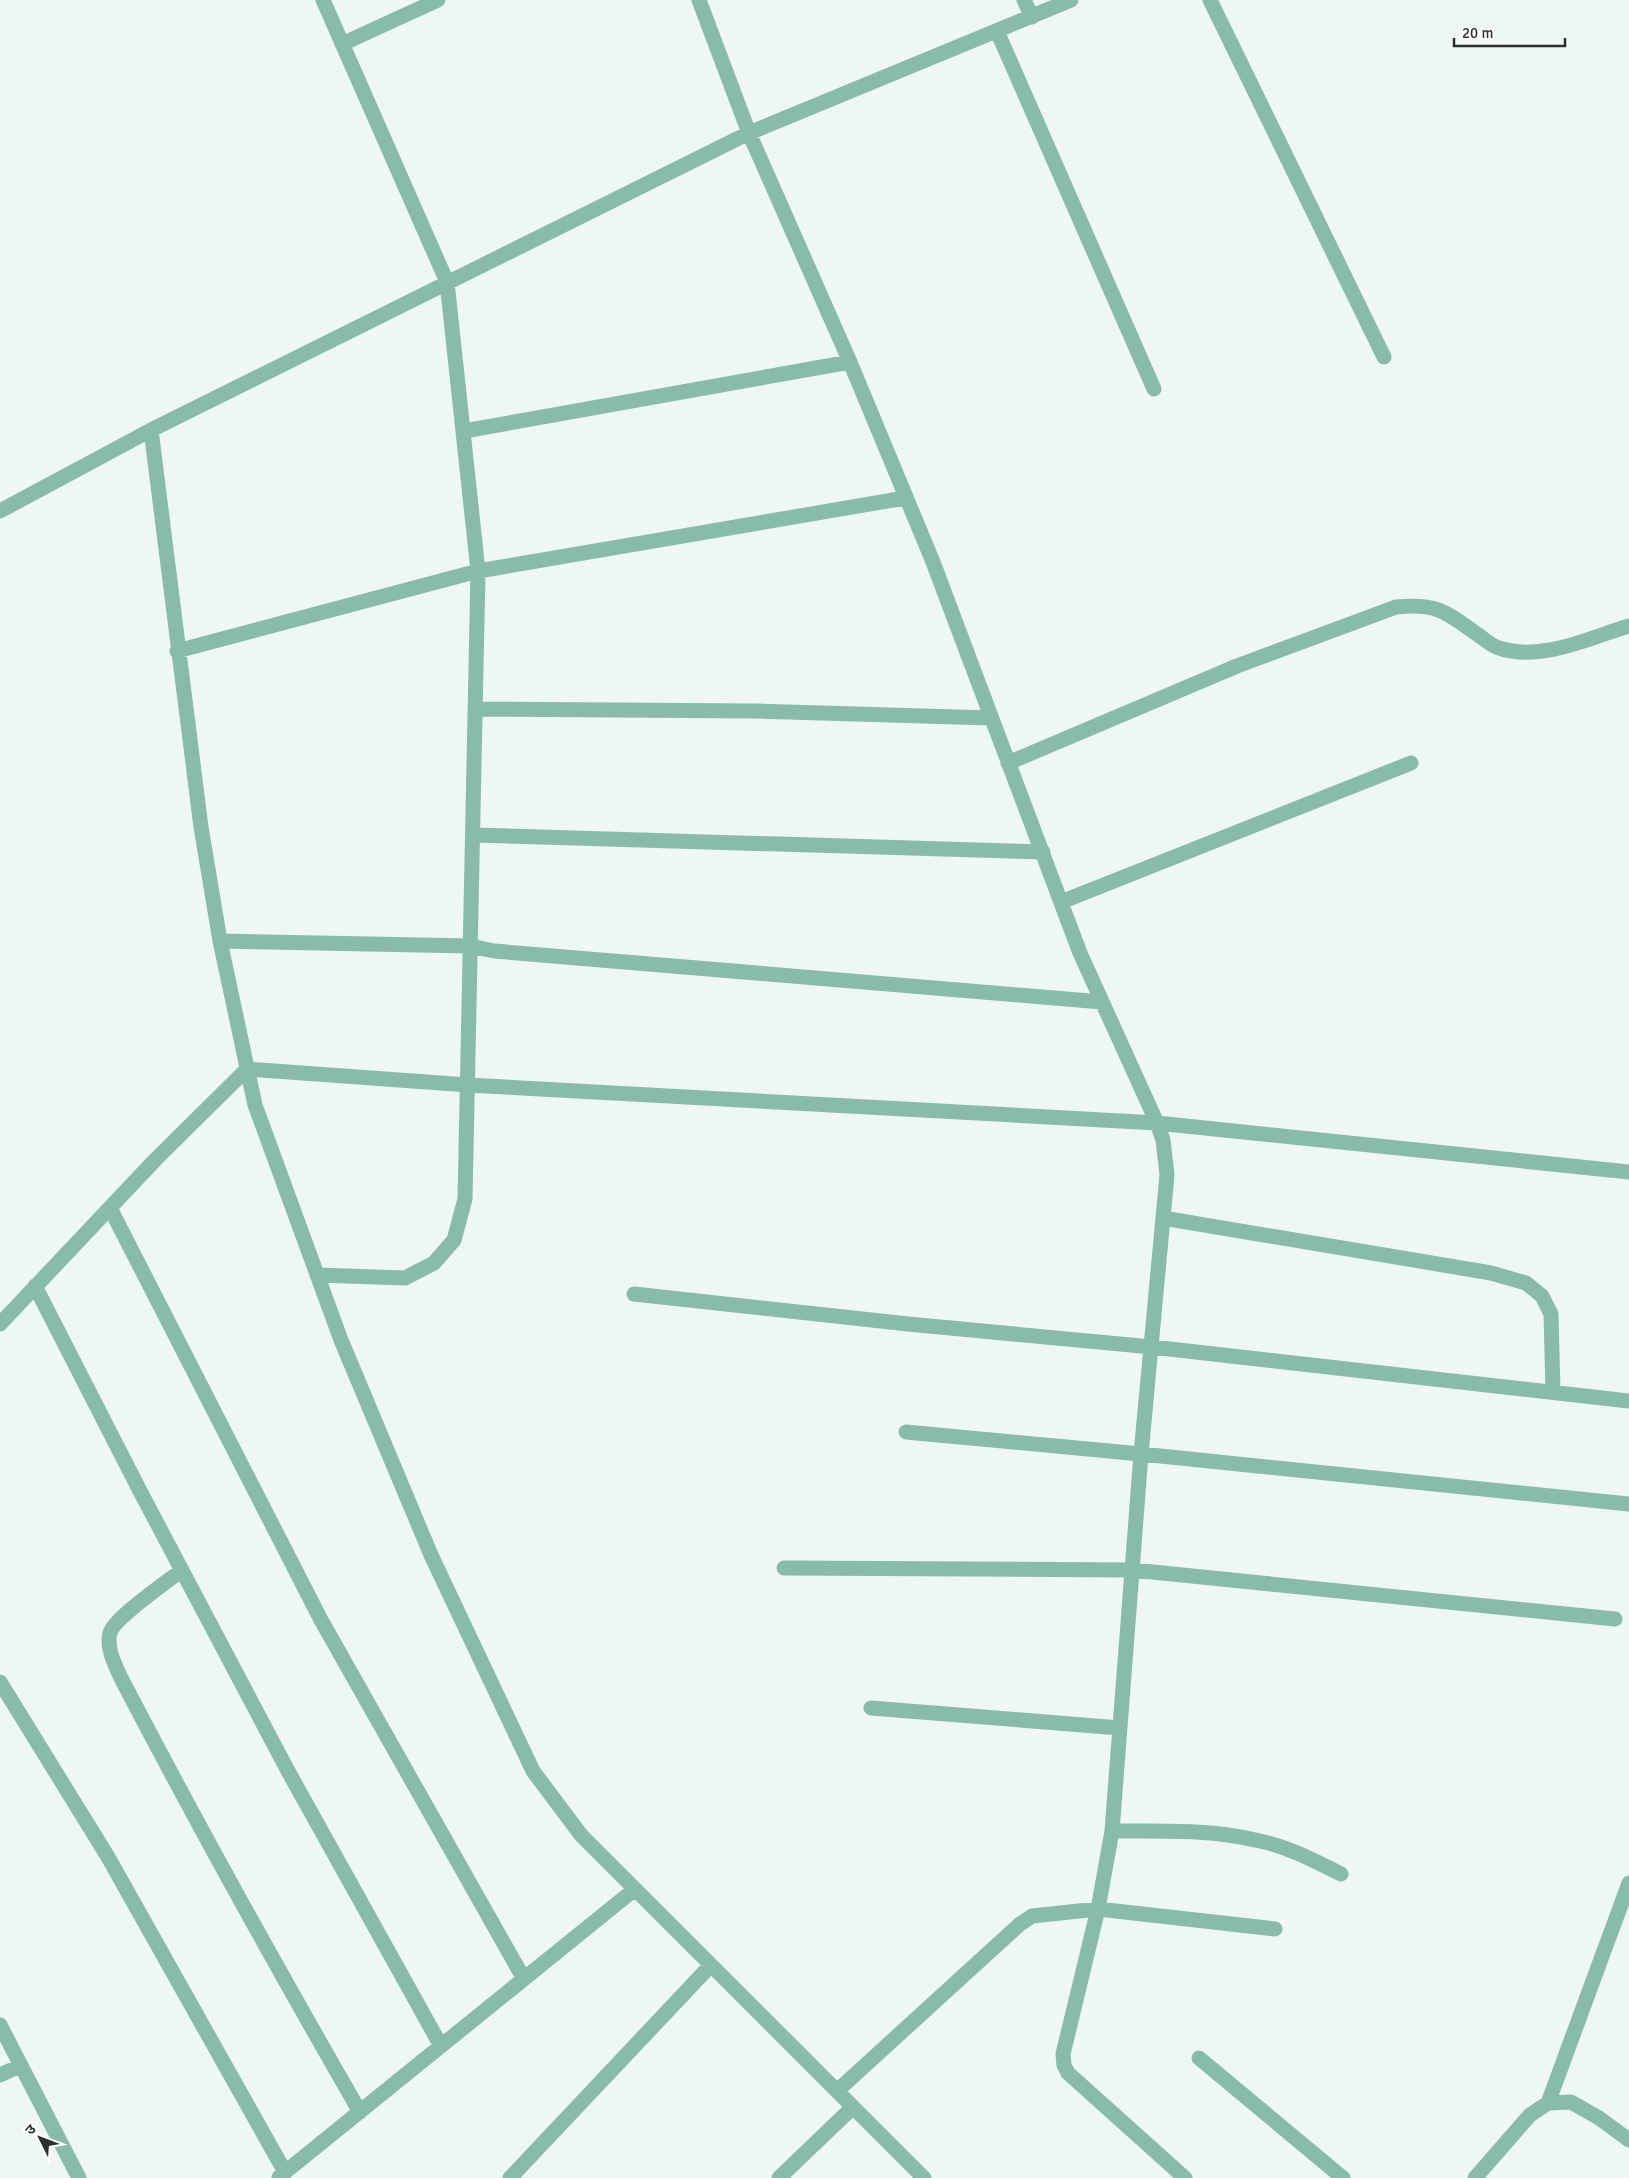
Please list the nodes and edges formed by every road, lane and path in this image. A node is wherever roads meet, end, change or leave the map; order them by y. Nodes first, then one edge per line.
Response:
1 (323, 0) edge
2 (438, 0) edge
3 (699, 0) edge
4 (1024, 0) edge
5 (1071, 0) edge
6 (1210, 0) edge
7 (1032, 17) junction
8 (997, 31) junction
9 (342, 44) junction
10 (749, 133) junction
11 (447, 282) junction
12 (1384, 357) dead end
13 (850, 362) junction
14 (1154, 388) dead end
15 (151, 430) junction
16 (464, 431) junction
17 (905, 498) junction
18 (0, 511) edge
19 (478, 571) junction
20 (1629, 626) edge
21 (177, 650) junction
22 (475, 710) junction
23 (991, 718) junction
24 (1008, 763) junction
25 (1411, 763) dead end
26 (473, 835) junction
27 (1043, 852) junction
28 (1061, 902) junction
29 (220, 941) junction
30 (471, 946) junction
31 (1102, 1002) junction
32 (247, 1070) junction
33 (468, 1085) junction
34 (1156, 1123) junction
35 (1629, 1172) edge
36 (110, 1208) junction
37 (1163, 1218) junction
38 (317, 1275) junction
39 (35, 1286) junction
40 (634, 1294) dead end
41 (0, 1324) edge
42 (1152, 1347) junction
43 (1553, 1392) junction
44 (1629, 1401) edge
45 (906, 1432) dead end
46 (1141, 1454) junction
47 (1629, 1504) edge
48 (784, 1568) dead end
49 (182, 1570) junction
50 (1133, 1570) junction
51 (1615, 1619) dead end
52 (0, 1682) edge
53 (871, 1708) dead end
54 (1120, 1728) junction
55 (1112, 1831) junction
56 (1341, 1874) dead end
57 (1629, 1883) edge
58 (635, 1889) junction
59 (1098, 1908) junction
60 (1275, 1929) dead end
61 (711, 1965) junction
62 (524, 1978) junction
63 (0, 2025) edge
64 (441, 2046) junction
65 (1199, 2058) dead end
66 (20, 2066) junction
67 (0, 2075) edge
68 (837, 2091) junction
69 (1548, 2103) junction
70 (853, 2108) junction
71 (360, 2112) junction
72 (1629, 2140) edge
73 (281, 2175) edge
74 (79, 2178) edge
75 (510, 2178) edge
76 (780, 2178) edge
77 (924, 2178) edge
78 (1185, 2178) edge
79 (1343, 2178) edge
80 (1475, 2178) edge

1 - 9 street
2 - 9 street
3 - 10 street
4 - 7 street
5 - 7 street
6 - 12 street
7 - 8 street
8 - 10 street
8 - 14 street
9 - 11 street
10 - 11 street
10 - 13 street
11 - 15 street
11 - 16 street
13 - 16 street
13 - 17 street
15 - 18 street
15 - 21 street
16 - 19 street
17 - 19 street
17 - 23 street
19 - 21 street
19 - 22 street
20 - 24 street
21 - 29 street
22 - 23 street
22 - 26 street
23 - 24 street
24 - 27 street
25 - 28 street
26 - 27 street
26 - 30 street
27 - 28 street
28 - 31 street
29 - 30 street
29 - 32 street
30 - 31 street
30 - 33 street
31 - 34 street
32 - 33 street
32 - 36 street
32 - 38 street
33 - 34 street
33 - 38 street
34 - 35 street
34 - 37 street
36 - 39 street
36 - 62 street
37 - 42 street
37 - 43 street
38 - 58 street
39 - 41 street
39 - 49 street
40 - 42 street
42 - 43 street
42 - 46 street
43 - 44 street
45 - 46 street
46 - 47 street
46 - 50 street
48 - 50 street
49 - 64 street
49 - 71 street
50 - 51 street
50 - 54 street
52 - 73 street
53 - 54 street
54 - 55 street
55 - 56 street
55 - 59 street
57 - 69 street
58 - 61 street
58 - 62 street
59 - 60 street
59 - 68 street
59 - 78 street
61 - 68 street
61 - 75 street
62 - 64 street
63 - 66 street
64 - 71 street
65 - 79 street
66 - 67 street
66 - 74 street
68 - 70 street
69 - 72 street
69 - 80 street
70 - 76 street
70 - 77 street
71 - 73 street

